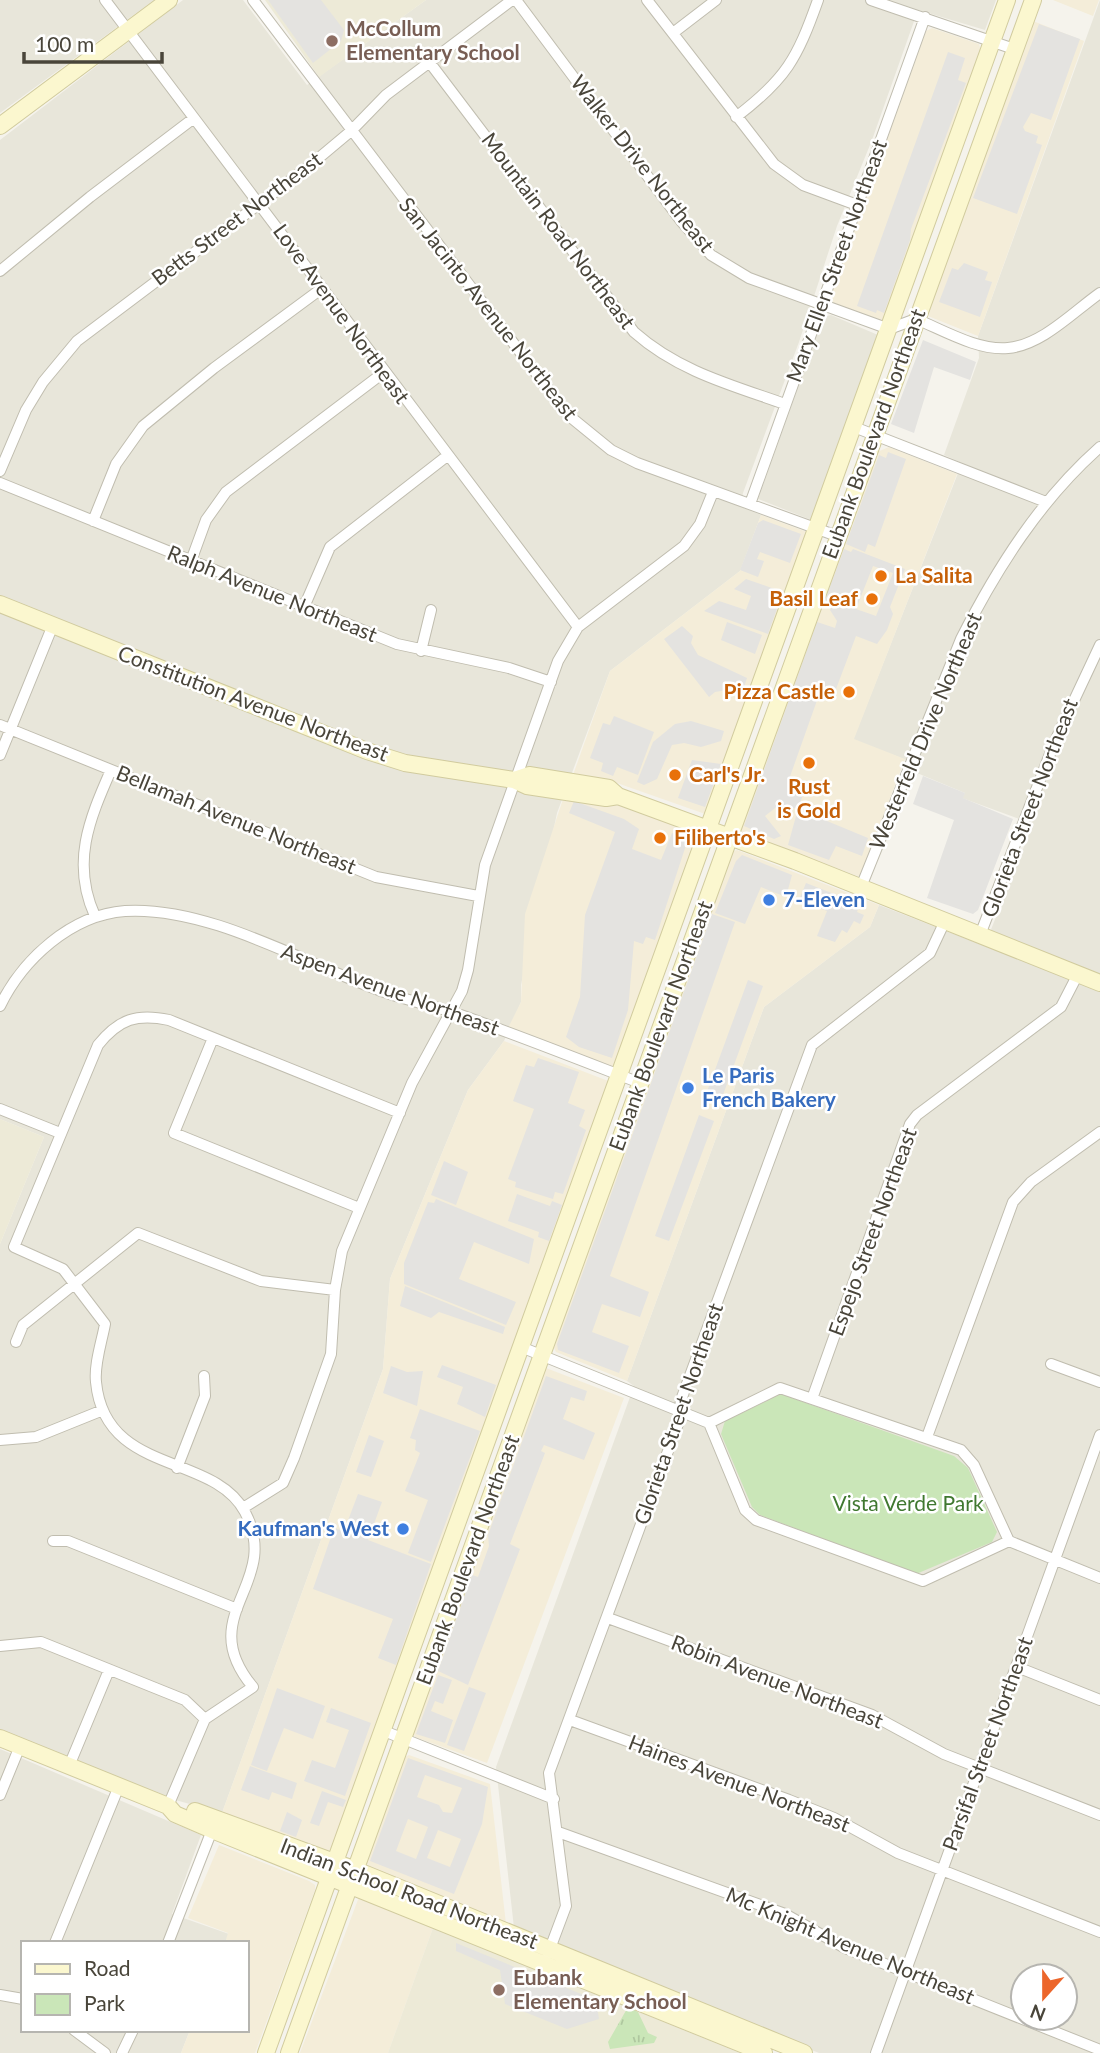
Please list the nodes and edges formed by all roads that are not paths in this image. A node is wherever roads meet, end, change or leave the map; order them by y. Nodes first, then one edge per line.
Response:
1 (105, 0) edge
2 (169, 0) edge
3 (253, 0) edge
4 (514, 0) edge
5 (648, 0) edge
6 (716, 0) edge
7 (818, 0) edge
8 (871, 0) edge
9 (1007, 0) edge
10 (1033, 0) edge
11 (925, 18) junction
12 (127, 30) junction
13 (673, 33) junction
14 (992, 41) junction
15 (1014, 49) junction
16 (430, 63) junction
17 (736, 117) junction
18 (194, 118) junction
19 (0, 126) edge
20 (351, 131) junction
21 (943, 177) junction
22 (965, 185) junction
23 (260, 204) junction
24 (857, 205) junction
25 (0, 271) edge
26 (321, 289) junction
27 (1100, 293) edge
28 (821, 304) junction
29 (916, 319) junction
30 (889, 329) junction
31 (383, 373) junction
32 (785, 404) junction
33 (854, 427) junction
34 (874, 434) junction
35 (1100, 447) edge
36 (447, 456) junction
37 (0, 471) edge
38 (0, 484) edge
39 (713, 492) junction
40 (1046, 502) junction
41 (750, 504) junction
42 (93, 521) junction
43 (817, 528) junction
44 (837, 536) junction
45 (191, 561) junction
46 (0, 604) edge
47 (304, 607) junction
48 (431, 610) dead end
49 (53, 625) junction
50 (578, 627) junction
51 (1100, 645) edge
52 (421, 651) junction
53 (551, 682) junction
54 (747, 724) junction
55 (5, 727) edge
56 (767, 732) junction
57 (0, 755) edge
58 (111, 770) junction
59 (514, 780) junction
60 (709, 829) junction
61 (730, 837) junction
62 (861, 887) junction
63 (478, 896) junction
64 (95, 916) junction
65 (945, 921) junction
66 (980, 935) junction
67 (661, 964) junction
68 (681, 972) junction
69 (1078, 974) junction
70 (1099, 980) edge
71 (0, 1006) edge
72 (452, 1013) junction
73 (213, 1038) junction
74 (620, 1076) junction
75 (640, 1083) junction
76 (0, 1109) edge
77 (400, 1113) junction
78 (1100, 1132) edge
79 (60, 1133) junction
80 (576, 1196) junction
81 (597, 1204) junction
82 (359, 1208) junction
83 (75, 1282) junction
84 (335, 1290) junction
85 (16, 1342) dead end
86 (521, 1347) junction
87 (542, 1355) junction
88 (1051, 1364) dead end
89 (204, 1376) dead end
90 (1100, 1381) edge
91 (813, 1396) junction
92 (103, 1410) junction
93 (681, 1412) junction
94 (709, 1423) junction
95 (1100, 1435) edge
96 (927, 1437) junction
97 (0, 1440) edge
98 (177, 1468) junction
99 (467, 1497) junction
100 (488, 1505) junction
101 (243, 1508) junction
102 (53, 1541) dead end
103 (1009, 1541) junction
104 (1055, 1560) junction
105 (1100, 1578) edge
106 (237, 1609) junction
107 (425, 1616) junction
108 (608, 1618) junction
109 (445, 1624) junction
110 (0, 1646) edge
111 (1017, 1667) junction
112 (109, 1670) junction
113 (1100, 1700) edge
114 (205, 1719) junction
115 (570, 1720) junction
116 (384, 1731) junction
117 (0, 1738) edge
118 (402, 1739) junction
119 (20, 1746) junction
120 (69, 1766) junction
121 (979, 1768) junction
122 (119, 1786) junction
123 (0, 1795) edge
124 (554, 1799) junction
125 (168, 1806) junction
126 (1100, 1815) edge
127 (214, 1825) junction
128 (558, 1832) junction
129 (942, 1870) junction
130 (334, 1871) junction
131 (353, 1877) junction
132 (1100, 1933) edge
133 (56, 1941) edge
134 (169, 1941) edge
135 (547, 1956) junction
136 (906, 1972) junction
137 (0, 1995) edge
138 (21, 1998) edge
139 (284, 2006) junction
140 (303, 2014) junction
141 (77, 2032) edge
142 (132, 2032) edge
143 (1100, 2050) edge
144 (105, 2053) edge
145 (122, 2053) edge
146 (266, 2053) edge
147 (289, 2053) edge
148 (764, 2053) edge
149 (804, 2053) edge
150 (876, 2053) edge

1 - 12 street, Love Avenue Northeast
2 - 12 main road
3 - 20 street, San Jacinto Avenue Northeast
4 - 16 street, Betts Street Northeast
4 - 28 street, Walker Drive Northeast
5 - 13 street
6 - 13 street
7 - 17 street
8 - 11 street
9 - 14 main road, Eubank Boulevard Northeast
10 - 15 main road, Eubank Boulevard Northeast
11 - 14 street
11 - 24 street, Mary Ellen Street Northeast
12 - 18 street, Love Avenue Northeast
12 - 19 main road
13 - 17 street
14 - 15 street
14 - 21 main road, Eubank Boulevard Northeast
15 - 22 main road, Eubank Boulevard Northeast
16 - 20 street, Betts Street Northeast
16 - 32 street, Mountain Road Northeast
17 - 24 street
18 - 23 street, Love Avenue Northeast
18 - 25 street
20 - 23 street, Betts Street Northeast
20 - 39 street, San Jacinto Avenue Northeast
21 - 22 main road
21 - 30 main road, Eubank Boulevard Northeast
22 - 29 main road, Eubank Boulevard Northeast
23 - 26 street, Love Avenue Northeast
23 - 37 street, Betts Street Northeast
24 - 28 street, Mary Ellen Street Northeast
26 - 31 street, Love Avenue Northeast
26 - 42 street
27 - 29 street
28 - 30 street, Walker Drive Northeast
28 - 32 street, Mary Ellen Street Northeast
29 - 30 street
29 - 34 main road, Eubank Boulevard Northeast
30 - 33 main road, Eubank Boulevard Northeast
31 - 36 street, Love Avenue Northeast
31 - 45 street
32 - 41 street, Mary Ellen Street Northeast
33 - 34 street
33 - 43 main road, Eubank Boulevard Northeast
34 - 40 street
34 - 44 main road, Eubank Boulevard Northeast
35 - 40 street, Westerfeld Drive Northeast
36 - 47 street
36 - 50 street, Love Avenue Northeast
38 - 42 street, Ralph Avenue Northeast
39 - 41 street, San Jacinto Avenue Northeast
39 - 50 street
40 - 62 street, Westerfeld Drive Northeast
41 - 43 street, San Jacinto Avenue Northeast
42 - 45 street, Ralph Avenue Northeast
43 - 44 street, San Jacinto Avenue Northeast
43 - 54 main road, Eubank Boulevard Northeast
44 - 56 main road, Eubank Boulevard Northeast
45 - 47 street, Ralph Avenue Northeast
46 - 49 main road, Constitution Avenue Northeast
47 - 52 street, Ralph Avenue Northeast
48 - 52 street
49 - 55 street
49 - 59 main road, Constitution Avenue Northeast
50 - 53 street
51 - 66 street, Glorieta Street Northeast
52 - 53 street, Ralph Avenue Northeast
53 - 59 street
54 - 56 main road
54 - 60 main road, Eubank Boulevard Northeast
55 - 57 street
55 - 58 street, Bellamah Avenue Northeast
56 - 61 main road, Eubank Boulevard Northeast
58 - 63 street, Bellamah Avenue Northeast
58 - 64 street
59 - 60 main road, Constitution Avenue Northeast
59 - 63 street
60 - 61 main road, Constitution Avenue Northeast
60 - 67 main road, Eubank Boulevard Northeast
61 - 62 main road, Constitution Avenue Northeast
61 - 68 main road, Eubank Boulevard Northeast
62 - 65 main road, Constitution Avenue Northeast
63 - 72 street
64 - 71 street
64 - 72 street, Aspen Avenue Northeast
65 - 66 main road, Constitution Avenue Northeast
65 - 93 street, Glorieta Street Northeast
66 - 69 main road, Constitution Avenue Northeast
67 - 68 main road
67 - 74 main road, Eubank Boulevard Northeast
68 - 75 main road, Eubank Boulevard Northeast
69 - 70 main road, Constitution Avenue Northeast
69 - 91 street, Espejo Street Northeast
72 - 74 street, Aspen Avenue Northeast
72 - 77 street
73 - 77 street
73 - 79 street
73 - 82 street
74 - 75 street, Aspen Avenue Northeast
74 - 80 main road, Eubank Boulevard Northeast
75 - 81 main road, Eubank Boulevard Northeast
76 - 79 street
77 - 82 street
78 - 96 street
79 - 83 street
80 - 81 main road
80 - 86 main road, Eubank Boulevard Northeast
81 - 87 main road, Eubank Boulevard Northeast
82 - 84 street
83 - 84 street
83 - 85 street
83 - 92 street
84 - 101 street
86 - 87 street
86 - 99 main road, Eubank Boulevard Northeast
87 - 93 street
87 - 100 main road, Eubank Boulevard Northeast
88 - 90 street
89 - 98 street
91 - 94 street
91 - 96 street
92 - 97 street
92 - 98 street
93 - 94 street
93 - 108 street, Glorieta Street Northeast
94 - 103 street
95 - 104 street, Parsifal Street Northeast
96 - 103 street
98 - 101 street
99 - 100 main road
99 - 107 main road, Eubank Boulevard Northeast
100 - 109 main road, Eubank Boulevard Northeast
101 - 106 street
102 - 106 street
103 - 104 street
104 - 105 street
104 - 111 street, Parsifal Street Northeast
106 - 114 street
107 - 109 main road
107 - 116 main road, Eubank Boulevard Northeast
108 - 115 street, Glorieta Street Northeast
108 - 121 street, Robin Avenue Northeast
109 - 118 main road, Eubank Boulevard Northeast
110 - 112 street
111 - 113 street
111 - 121 street, Parsifal Street Northeast
112 - 114 street
112 - 120 street
114 - 125 street
115 - 124 street, Glorieta Street Northeast
115 - 129 street, Haines Avenue Northeast
116 - 118 street
116 - 130 main road, Eubank Boulevard Northeast
117 - 119 main road, Indian School Road Northeast
118 - 124 street
118 - 131 main road, Eubank Boulevard Northeast
119 - 120 main road, Indian School Road Northeast
119 - 123 street
120 - 122 main road, Indian School Road Northeast
121 - 126 street, Robin Avenue Northeast
121 - 129 street, Parsifal Street Northeast
122 - 125 main road, Indian School Road Northeast
122 - 133 street
124 - 128 street, Glorieta Street Northeast
125 - 127 main road, Indian School Road Northeast
127 - 130 main road, Indian School Road Northeast
127 - 134 street
128 - 135 street, Glorieta Street Northeast
128 - 136 street, Mc Knight Avenue Northeast
129 - 132 street, Haines Avenue Northeast
129 - 136 street, Parsifal Street Northeast
130 - 131 main road, Indian School Road Northeast
130 - 139 main road, Eubank Boulevard Northeast
131 - 135 main road, Indian School Road Northeast
131 - 140 main road, Eubank Boulevard Northeast
135 - 148 main road, Indian School Road Northeast
135 - 149 main road, Indian School Road Northeast
136 - 143 street, Mc Knight Avenue Northeast
136 - 150 street, Parsifal Street Northeast
137 - 138 street
139 - 140 main road
139 - 146 main road, Eubank Boulevard Northeast
140 - 147 main road, Eubank Boulevard Northeast
141 - 144 street
142 - 145 street

